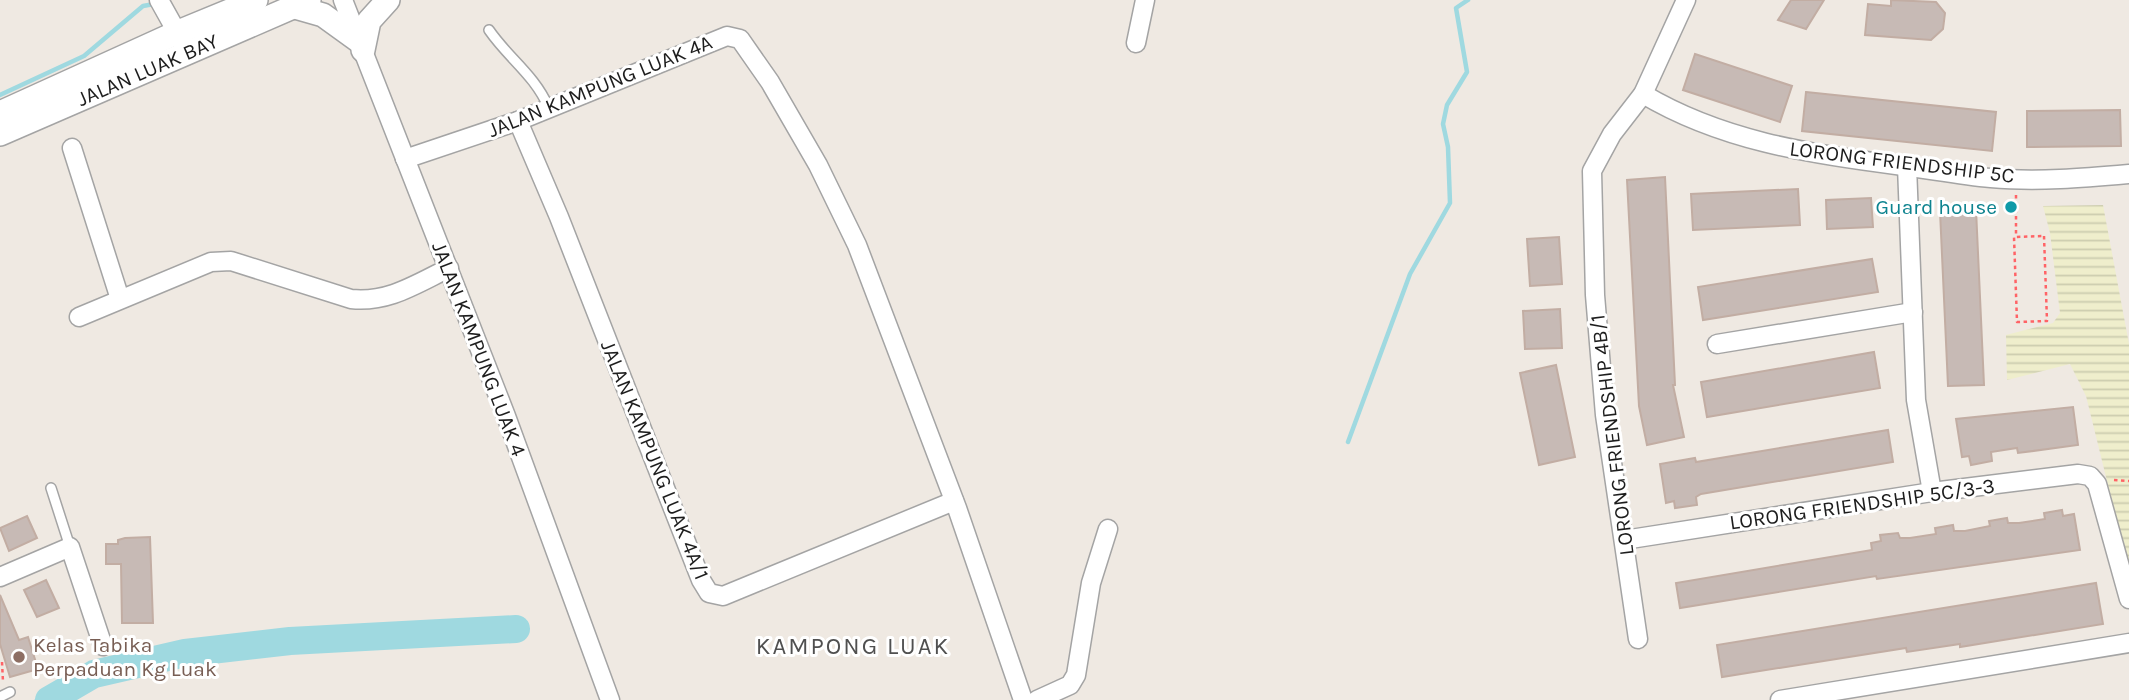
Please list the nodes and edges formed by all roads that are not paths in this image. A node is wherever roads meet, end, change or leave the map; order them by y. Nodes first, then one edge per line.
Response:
1 (256, 0) edge
2 (343, 0) edge
3 (388, 0) edge
4 (1145, 0) edge
5 (1685, 2) edge
6 (302, 4) edge
7 (173, 25) edge
8 (489, 30) dead end
9 (1136, 43) dead end
10 (361, 46) junction
11 (1643, 94) junction
12 (549, 108) junction
13 (0, 113) edge
14 (518, 121) junction
15 (0, 134) edge
16 (72, 148) dead end
17 (405, 159) junction
18 (1907, 166) junction
19 (2129, 174) edge
20 (449, 268) junction
21 (120, 299) junction
22 (1913, 312) junction
23 (79, 317) dead end
24 (1717, 344) dead end
25 (51, 488) dead end
26 (1932, 492) junction
27 (958, 510) junction
28 (1108, 529) dead end
29 (1624, 540) junction
30 (70, 547) junction
31 (0, 577) edge
32 (2129, 599) edge
33 (1637, 639) dead end
34 (2129, 643) edge
35 (103, 646) dead end
36 (610, 700) edge
37 (1023, 700) edge
38 (1037, 700) edge
39 (1780, 700) edge

1 - 7 street, JALAN LUAK BAY
2 - 10 street, JALAN KAMPUNG LUAK 4
3 - 10 street
4 - 9 street
5 - 11 street, LORONG FRIENDSHIP 4B/1
6 - 7 street, JALAN LUAK BAY
6 - 10 street
7 - 13 street, JALAN LUAK BAY
7 - 15 street, JALAN LUAK BAY
8 - 12 lane
10 - 17 street, JALAN KAMPUNG LUAK 4
11 - 18 street, LORONG FRIENDSHIP 5C
11 - 29 street, LORONG FRIENDSHIP 4B/1
12 - 14 street, JALAN KAMPUNG LUAK 4A
12 - 27 street, JALAN KAMPUNG LUAK 4A
14 - 17 street, JALAN KAMPUNG LUAK 4A
14 - 27 street, JALAN KAMPUNG LUAK 4A/1
16 - 21 street
17 - 20 street, JALAN KAMPUNG LUAK 4
18 - 19 street, LORONG FRIENDSHIP 5C
18 - 22 street
20 - 21 street
20 - 36 street, JALAN KAMPUNG LUAK 4
21 - 23 street
22 - 24 street
22 - 26 street
25 - 30 lane
26 - 29 street, LORONG FRIENDSHIP 5C/3-3
26 - 32 street, LORONG FRIENDSHIP 5C/3-3
27 - 37 street, JALAN KAMPUNG LUAK 4A
28 - 38 street
29 - 33 street, LORONG FRIENDSHIP 4B/1
30 - 31 street
30 - 35 street
34 - 39 street

